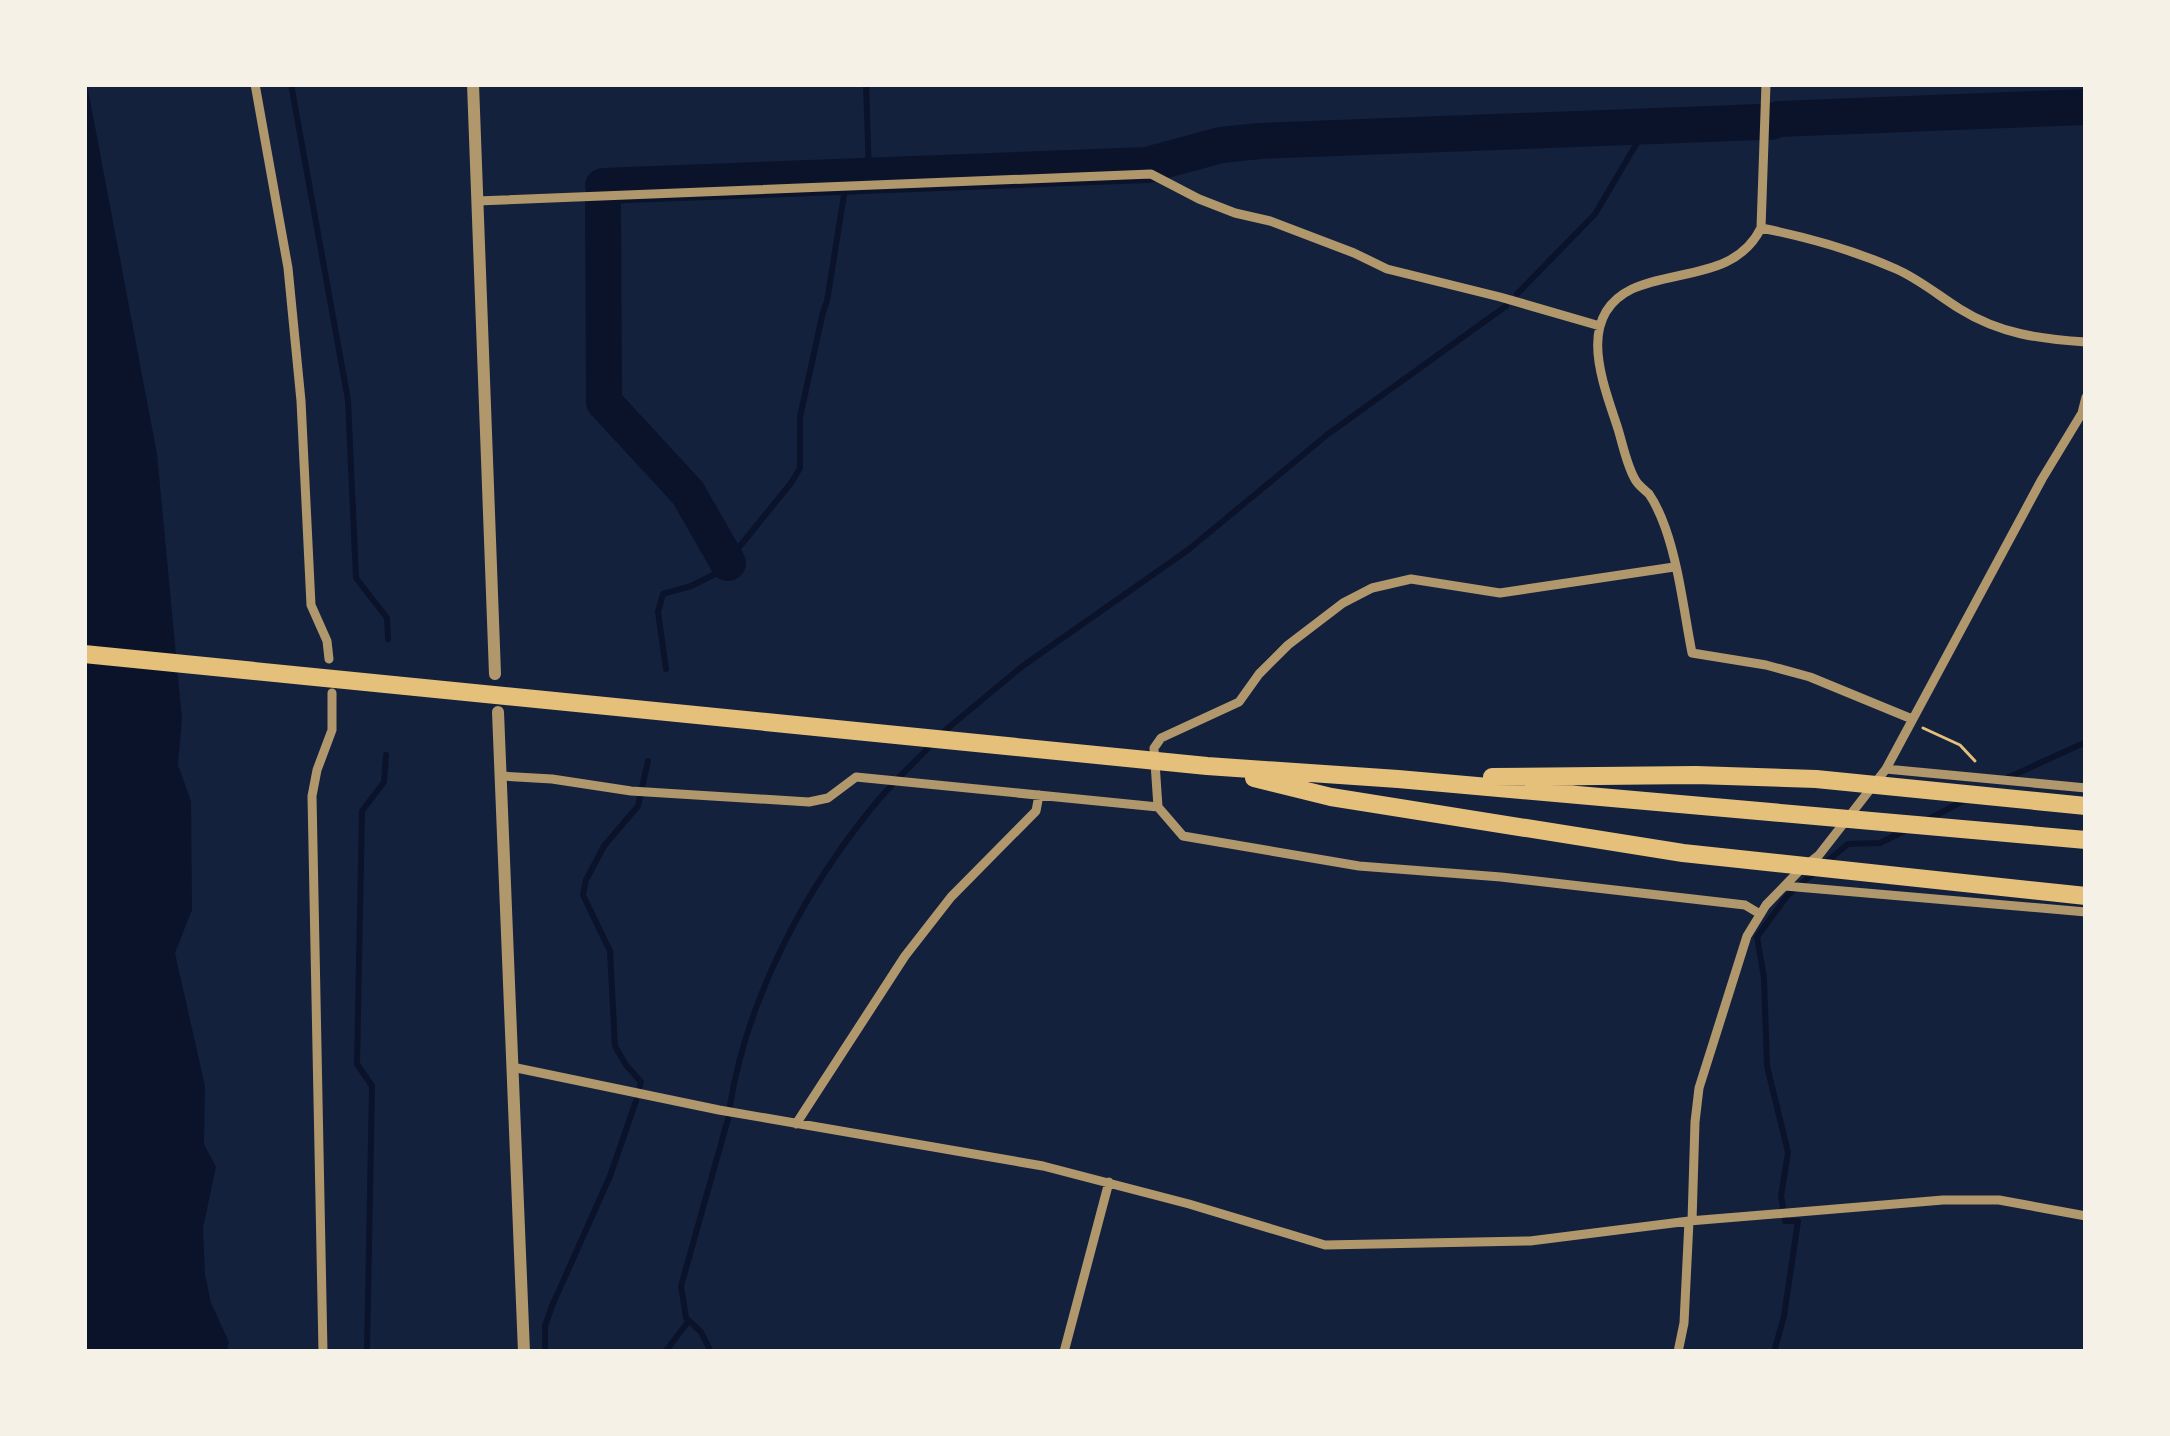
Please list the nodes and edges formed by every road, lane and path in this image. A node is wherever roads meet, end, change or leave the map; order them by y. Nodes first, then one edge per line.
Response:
1 (255, 84) edge
2 (473, 84) edge
3 (1766, 84) edge
4 (477, 201) junction
5 (1760, 228) junction
6 (1600, 326) junction
7 (2086, 342) edge
8 (2086, 397) edge
9 (1674, 567) junction
10 (84, 654) edge
11 (329, 659) dead end
12 (495, 674) dead end
13 (332, 693) dead end
14 (498, 712) dead end
15 (1912, 721) junction
16 (1207, 766) junction
17 (1886, 769) junction
18 (501, 776) junction
19 (1985, 778) junction
20 (1398, 779) junction
21 (2086, 788) edge
22 (1039, 795) junction
23 (2086, 806) edge
24 (1158, 807) junction
25 (2086, 840) edge
26 (1785, 886) junction
27 (2086, 896) edge
28 (2086, 912) edge
29 (1760, 914) junction
30 (512, 1067) junction
31 (796, 1124) junction
32 (1109, 1182) junction
33 (2086, 1216) edge
34 (1691, 1221) junction
35 (323, 1352) edge
36 (524, 1352) edge
37 (1064, 1352) edge
38 (1678, 1352) edge

1 - 11 street
2 - 4 street
3 - 5 street
4 - 6 street
4 - 12 street
5 - 6 street
5 - 7 street
6 - 9 street
8 - 15 street
9 - 15 street
9 - 24 street
10 - 16 highway
13 - 35 street
14 - 18 street
15 - 17 street
15 - 19 path
16 - 20 highway
16 - 27 highway
17 - 19 street
17 - 26 street
18 - 22 street
18 - 30 street
19 - 21 street
20 - 23 highway
20 - 25 highway
22 - 24 street
22 - 31 street
24 - 29 street
26 - 28 street
26 - 29 street
29 - 34 street
30 - 31 street
30 - 36 street
31 - 32 street
32 - 34 street
32 - 37 street
33 - 34 street
34 - 38 street

